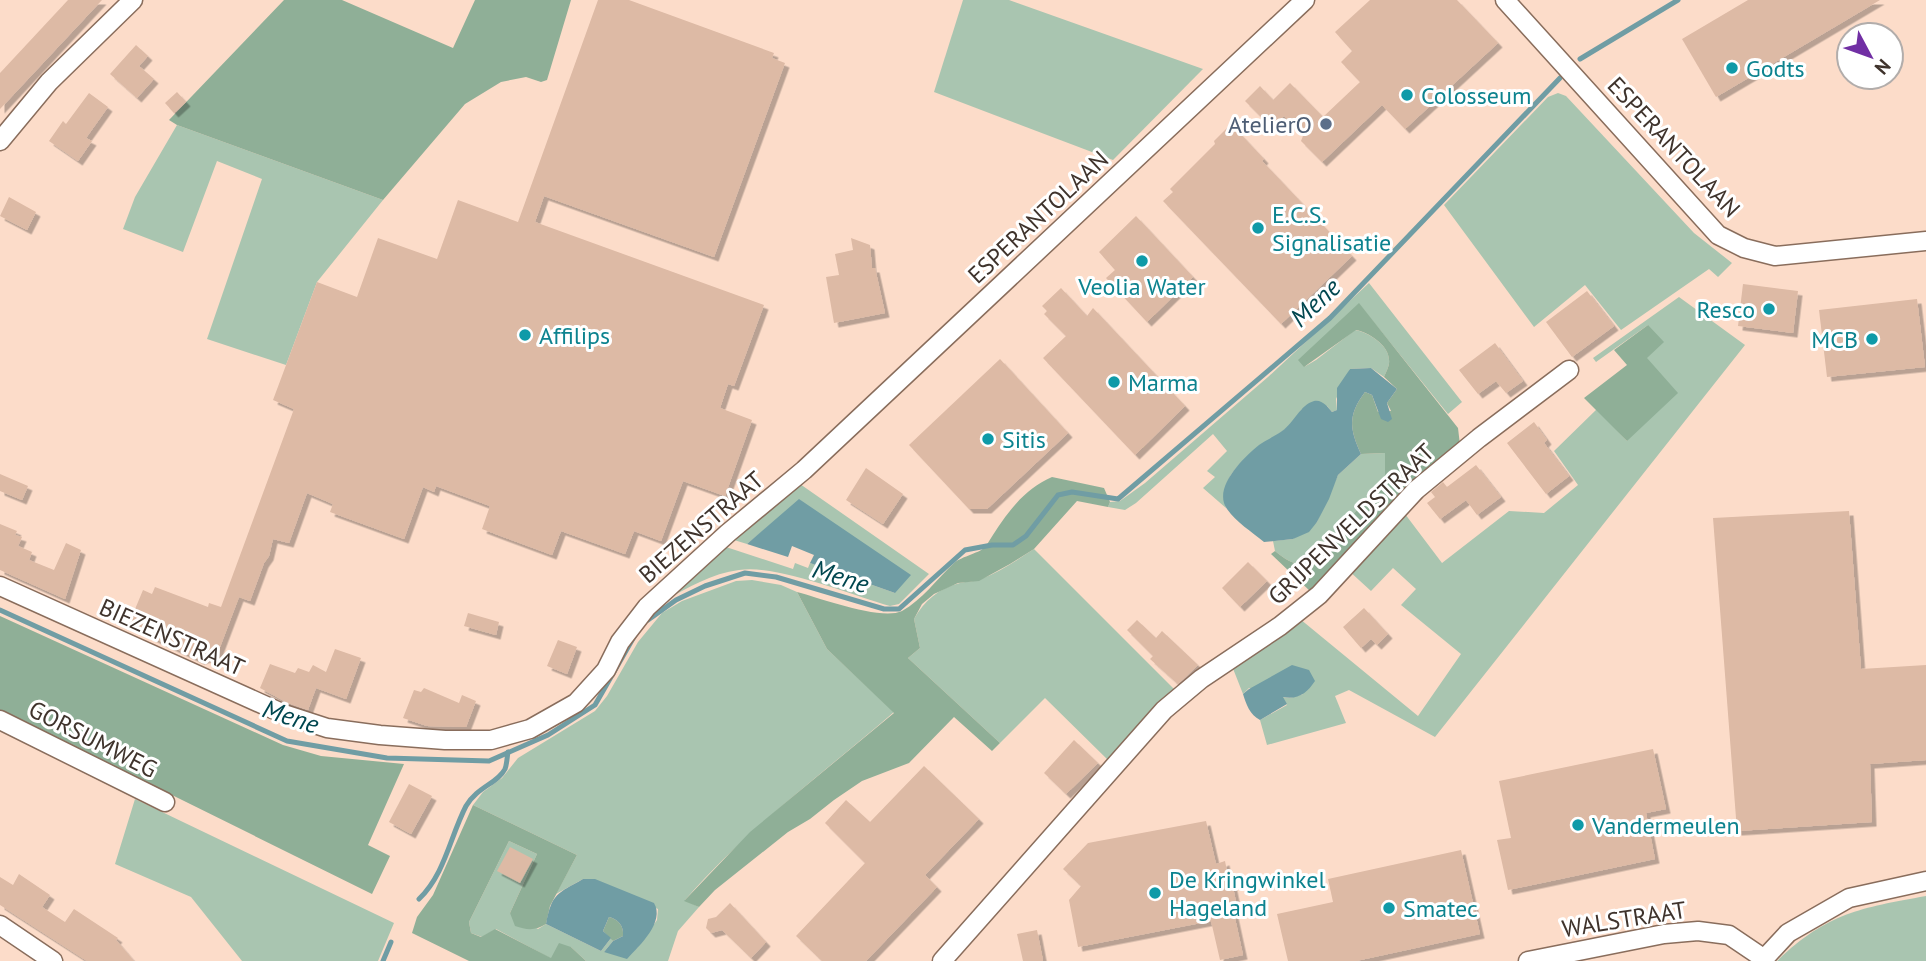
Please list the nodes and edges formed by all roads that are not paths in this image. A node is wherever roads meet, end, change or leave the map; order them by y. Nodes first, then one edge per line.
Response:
1 (133, 0) edge
2 (1305, 0) edge
3 (1505, 0) edge
4 (0, 141) edge
5 (1926, 241) edge
6 (1569, 370) dead end
7 (804, 470) joint
8 (0, 586) edge
9 (0, 720) edge
10 (165, 802) dead end
11 (1926, 881) edge
12 (0, 925) edge
13 (1762, 959) edge
14 (52, 961) edge
15 (942, 961) edge
16 (1528, 961) edge

1 - 4 street
2 - 7 street, ESPERANTOLAAN
3 - 5 street, ESPERANTOLAAN
6 - 15 street, GRIJPENVELDSTRAAT
7 - 8 street, BIEZENSTRAAT
9 - 10 street, GORSUMWEG
11 - 13 street
12 - 14 street
13 - 16 street, WALSTRAAT

